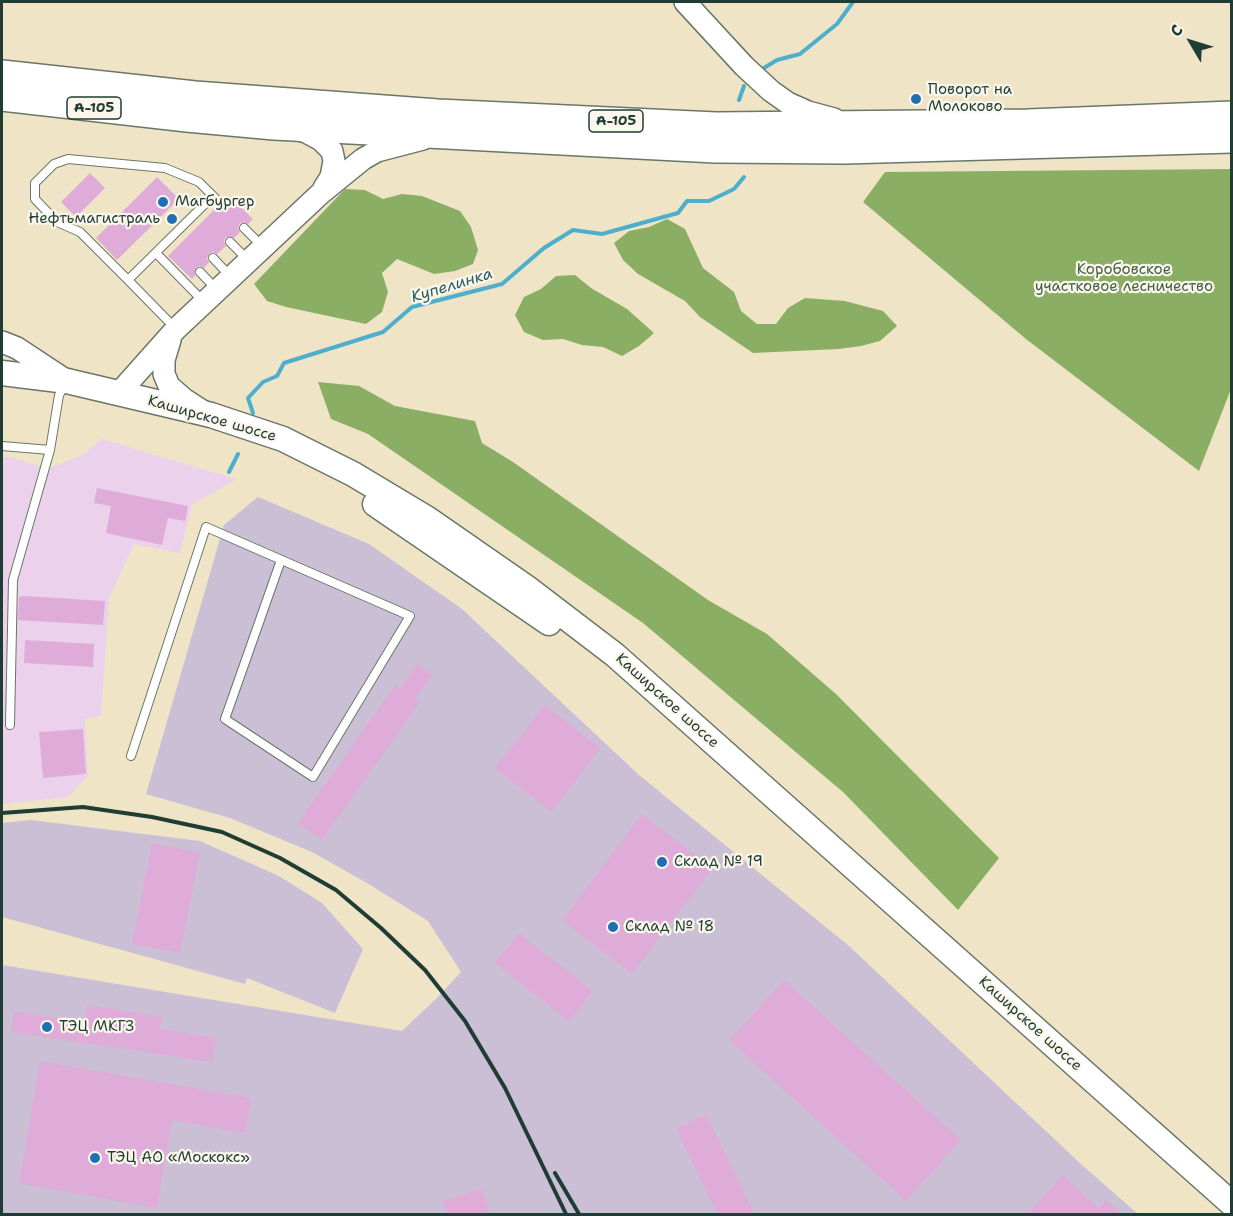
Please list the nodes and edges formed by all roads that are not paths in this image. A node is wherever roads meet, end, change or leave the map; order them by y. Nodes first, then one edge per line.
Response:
1 (685, 2) edge
2 (2, 74) edge
3 (2, 97) edge
4 (1232, 115) edge
5 (864, 125) junction
6 (274, 126) junction
7 (441, 135) junction
8 (1232, 139) edge
9 (320, 194) junction
10 (213, 196) junction
11 (221, 204) dead end
12 (199, 210) junction
13 (206, 218) dead end
14 (182, 227) junction
15 (244, 228) dead end
16 (190, 234) dead end
17 (168, 240) junction
18 (230, 242) dead end
19 (176, 248) dead end
20 (156, 253) junction
21 (256, 254) junction
22 (213, 258) dead end
23 (200, 272) dead end
24 (128, 280) junction
25 (218, 290) junction
26 (176, 329) junction
27 (2, 342) edge
28 (2, 374) edge
29 (2, 386) edge
30 (63, 388) junction
31 (119, 393) junction
32 (211, 415) junction
33 (2, 446) edge
34 (50, 450) junction
35 (281, 560) junction
36 (10, 724) dead end
37 (131, 756) dead end
38 (1232, 1204) edge
39 (1224, 1215) edge

1 - 5 main road
2 - 5 highway, А-105
3 - 6 highway, А-105
4 - 5 highway, А-105
6 - 7 highway, А-105
6 - 9 main road
7 - 8 highway, А-105
7 - 9 main road
9 - 21 main road
10 - 11 lane
10 - 12 lane
10 - 24 lane
12 - 13 lane
12 - 14 lane
14 - 16 lane
14 - 17 lane
15 - 21 lane
17 - 19 lane
17 - 20 lane
18 - 21 lane
20 - 24 lane
20 - 25 lane
21 - 25 main road
22 - 25 lane
23 - 25 lane
24 - 26 lane
25 - 26 main road
26 - 31 main road
26 - 32 main road
27 - 30 main road
28 - 30 main road, Каширское шоссе
29 - 30 main road, Каширское шоссе
30 - 31 main road, Каширское шоссе
30 - 34 lane
30 - 39 main road, Каширское шоссе
31 - 32 main road, Каширское шоссе
32 - 38 main road, Каширское шоссе
33 - 34 lane
34 - 36 lane
35 - 35 lane
35 - 37 lane

